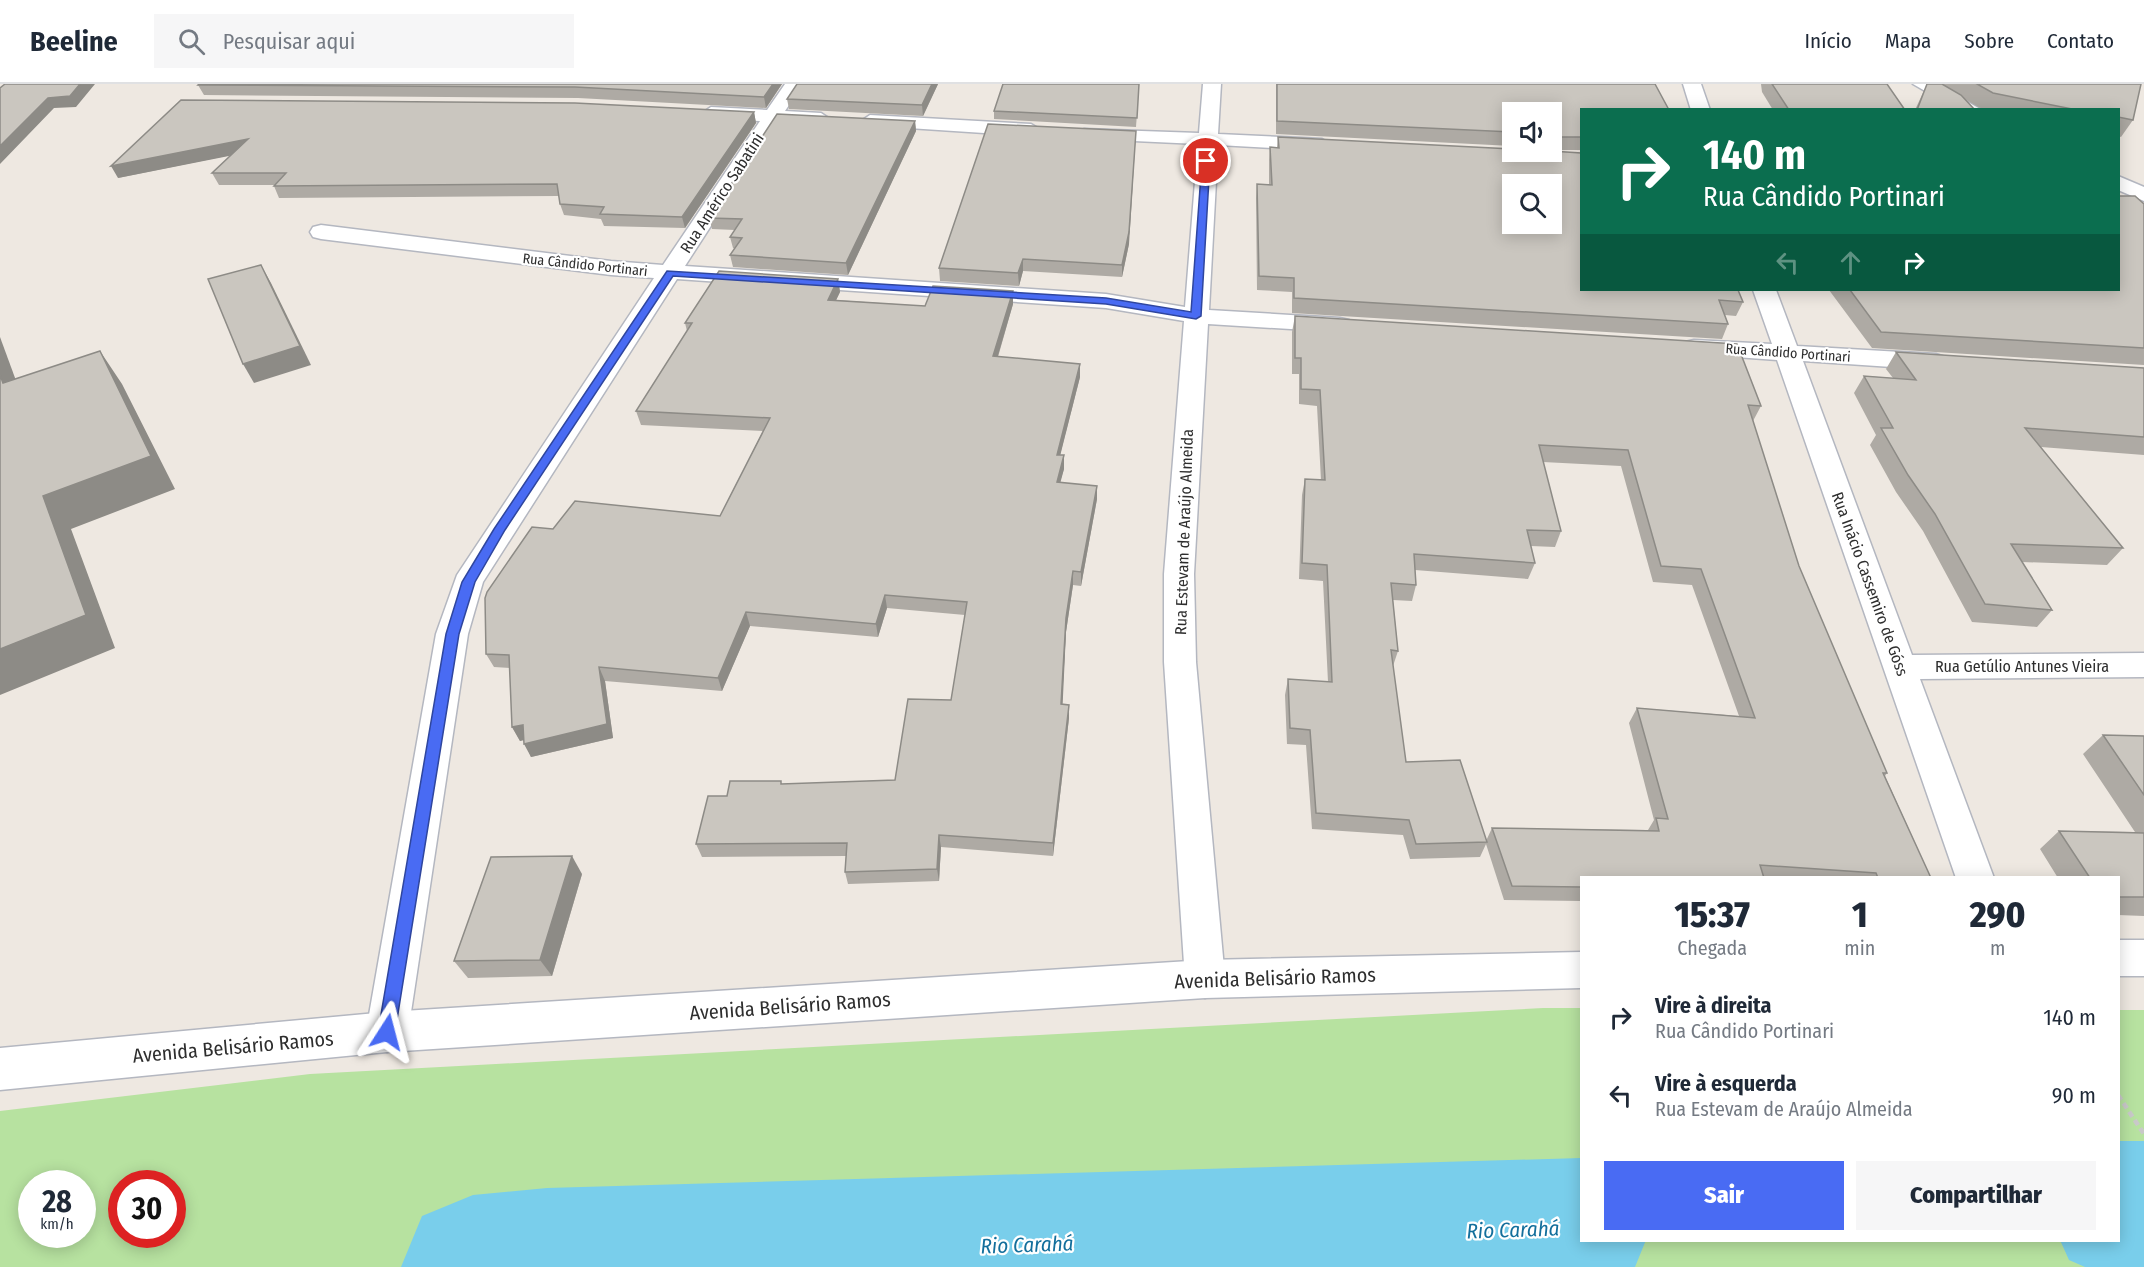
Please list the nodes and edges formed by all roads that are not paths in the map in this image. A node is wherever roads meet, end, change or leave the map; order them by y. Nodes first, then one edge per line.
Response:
1 (794, 84) edge
2 (1212, 84) edge
3 (1692, 84) edge
4 (1922, 84) edge
5 (1700, 108) edge
6 (1969, 108) edge
7 (692, 112) edge
8 (772, 116) junction
9 (1208, 139) junction
10 (1336, 145) edge
11 (321, 232) dead end
12 (670, 273) junction
13 (1766, 291) edge
14 (1196, 316) junction
15 (1362, 326) edge
16 (1670, 345) edge
17 (1788, 353) junction
18 (1954, 363) edge
19 (2144, 665) edge
20 (1900, 667) junction
21 (1974, 876) edge
22 (2120, 958) edge
23 (2144, 958) edge
24 (1580, 970) edge
25 (1204, 979) junction
26 (387, 1032) junction
27 (0, 1069) edge

1 - 8 street, Rua Américo Sabatini
2 - 9 street, Rua Estevam de Araújo Almeida
3 - 5 street
4 - 6 street
7 - 8 street
8 - 9 street
8 - 12 street, Rua Américo Sabatini
9 - 10 street
9 - 14 street, Rua Estevam de Araújo Almeida
11 - 12 street, Rua Cândido Portinari
12 - 14 street, Rua Cândido Portinari
12 - 26 street, Rua Américo Sabatini
13 - 17 street, Rua Inácio Cassemiro de Góss
14 - 15 street, Rua Cândido Portinari
14 - 25 street, Rua Estevam de Araújo Almeida
16 - 17 street, Rua Cândido Portinari
17 - 18 street, Rua Cândido Portinari
17 - 20 street, Rua Inácio Cassemiro de Góss
19 - 20 street, Rua Getúlio Antunes Vieira
20 - 21 street, Rua Inácio Cassemiro de Góss
22 - 23 street
24 - 25 street, Avenida Belisário Ramos
25 - 26 street, Avenida Belisário Ramos
26 - 27 street, Avenida Belisário Ramos

